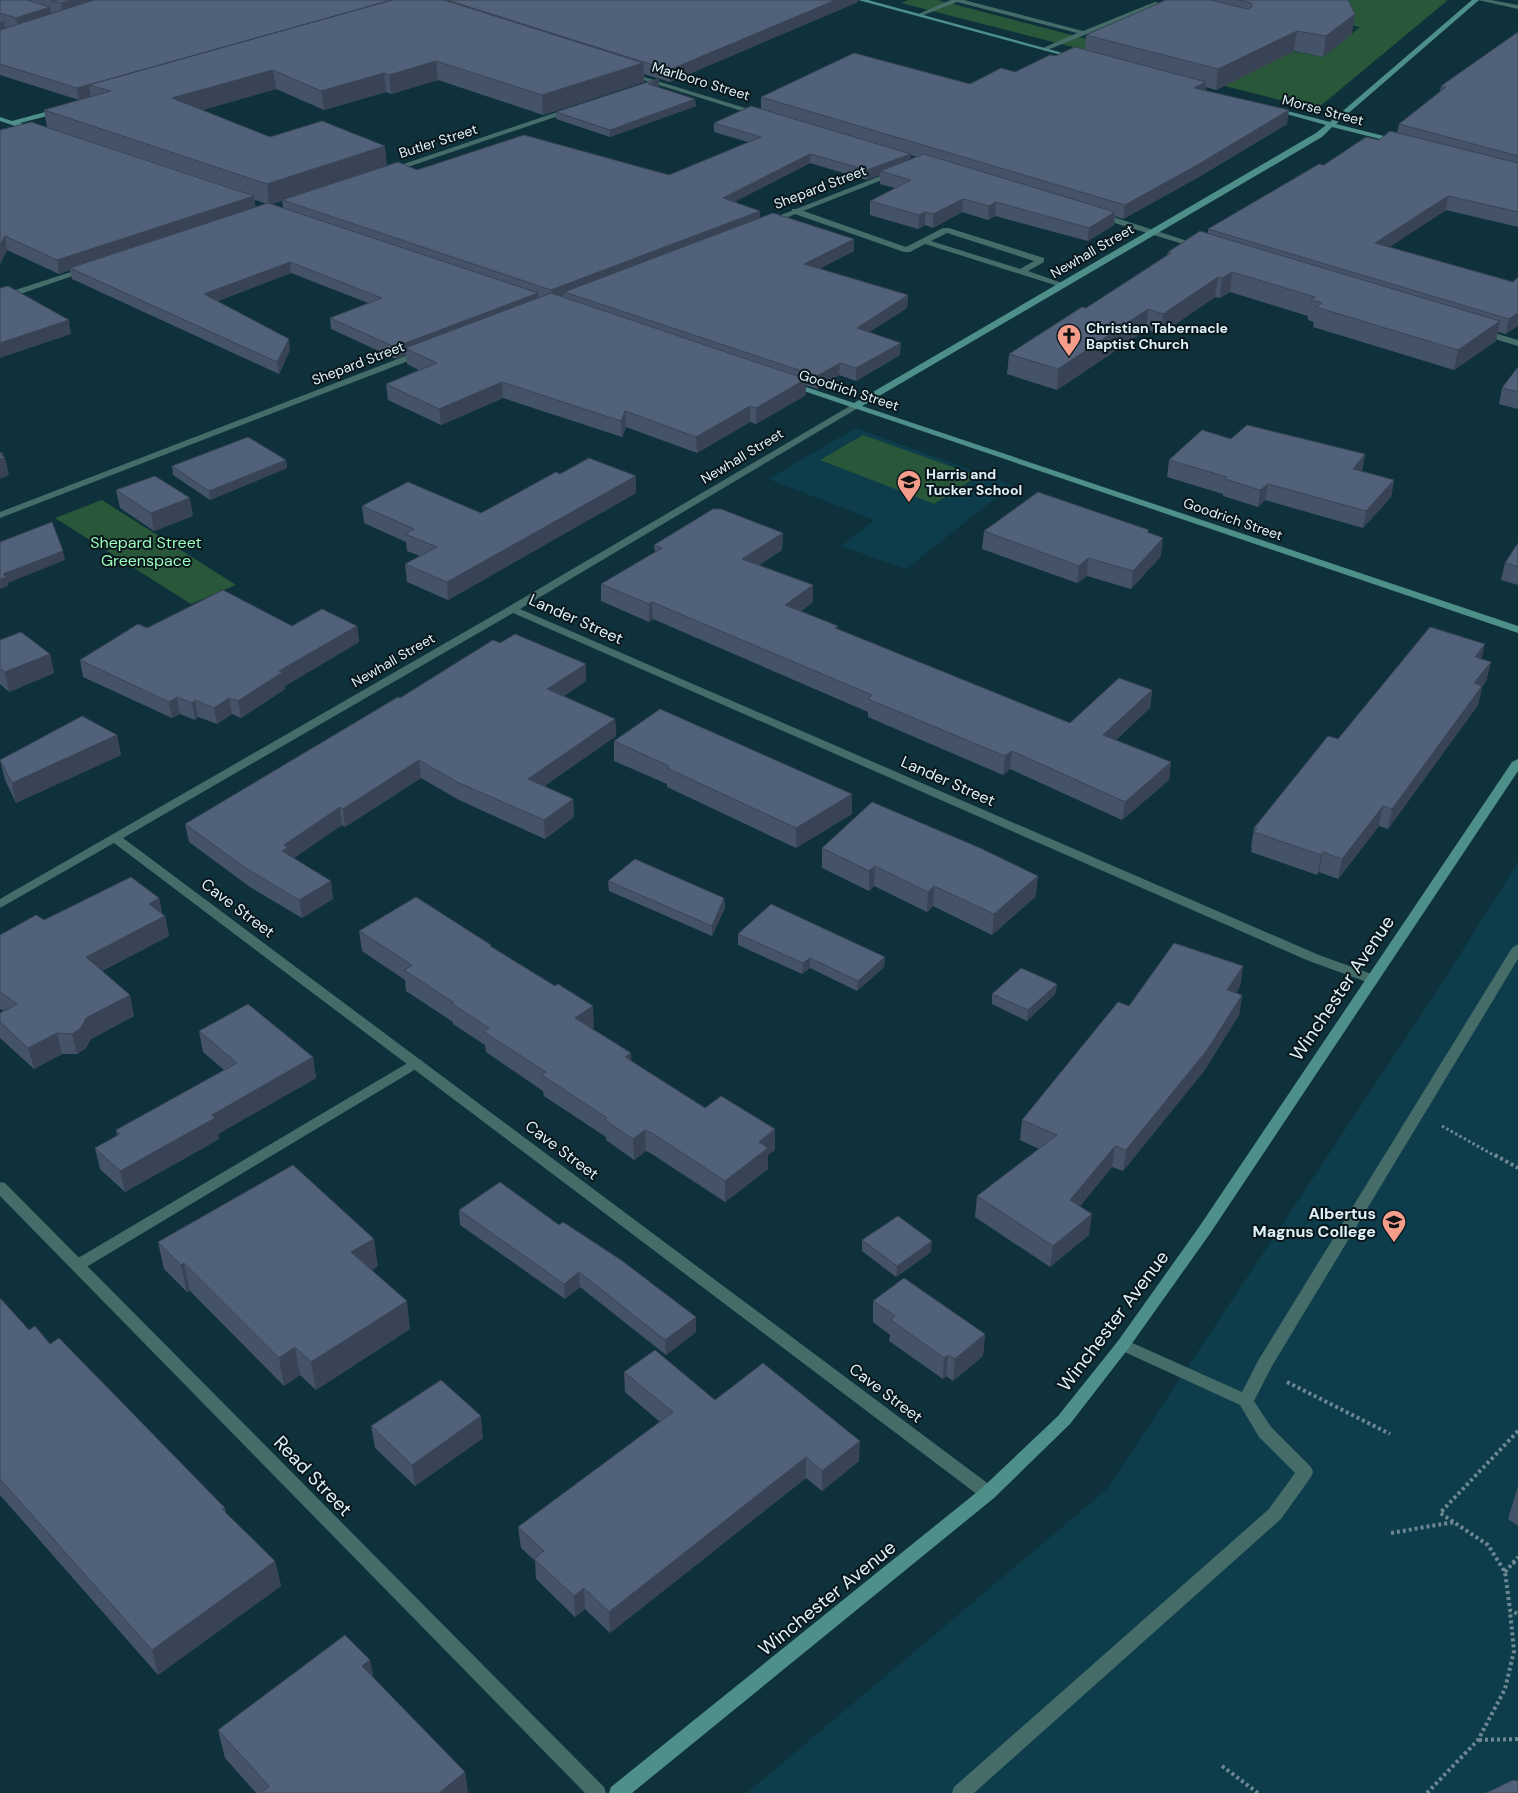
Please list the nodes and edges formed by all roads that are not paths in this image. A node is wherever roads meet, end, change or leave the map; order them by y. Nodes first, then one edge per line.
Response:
1 (861, 0) edge
2 (957, 0) edge
3 (1476, 0) edge
4 (1481, 0) edge
5 (1157, 1) edge
6 (1518, 7) edge
7 (1184, 9) edge
8 (919, 15) junction
9 (1083, 33) junction
10 (1045, 49) junction
11 (1083, 59) edge
12 (620, 70) edge
13 (656, 82) junction
14 (643, 87) edge
15 (1261, 106) edge
16 (70, 107) edge
17 (579, 108) edge
18 (770, 117) edge
19 (0, 119) edge
20 (13, 123) junction
21 (1330, 124) junction
22 (0, 127) edge
23 (44, 134) edge
24 (1408, 145) edge
25 (908, 168) edge
26 (383, 173) edge
27 (795, 211) junction
28 (1092, 214) edge
29 (758, 225) edge
30 (1154, 232) junction
31 (924, 241) junction
32 (1204, 247) edge
33 (94, 267) edge
34 (1022, 271) junction
35 (1064, 285) junction
36 (0, 298) edge
37 (1470, 328) edge
38 (1518, 343) edge
39 (432, 349) edge
40 (782, 382) edge
41 (855, 406) junction
42 (0, 515) edge
43 (512, 609) junction
44 (1518, 630) edge
45 (1518, 762) edge
46 (114, 837) junction
47 (0, 904) edge
48 (1518, 948) edge
49 (1372, 979) junction
50 (416, 1063) junction
51 (0, 1187) edge
52 (78, 1265) junction
53 (1122, 1345) junction
54 (1246, 1401) junction
55 (988, 1493) junction
56 (596, 1793) edge
57 (618, 1793) edge
58 (961, 1793) edge

1 - 8 street
2 - 8 street
2 - 9 street
3 - 21 street, Newhall Street
4 - 6 street
5 - 7 street
5 - 9 street
8 - 10 street
9 - 10 street
10 - 11 street
12 - 13 street, Marlboro Street
13 - 14 street
13 - 18 street, Marlboro Street
15 - 21 street, Morse Street
16 - 20 street
17 - 26 street, Butler Street
19 - 20 street
20 - 22 street
20 - 23 street
21 - 24 street, Morse Street
21 - 30 street, Newhall Street
25 - 27 street, Shepard Street
27 - 29 street, Shepard Street
27 - 31 street
28 - 30 street
30 - 32 street
30 - 35 street, Newhall Street
31 - 34 street
31 - 34 street
33 - 36 street
34 - 35 street
35 - 41 street, Newhall Street
37 - 38 street
39 - 42 street, Shepard Street
40 - 41 street, Goodrich Street
41 - 43 street, Newhall Street
41 - 44 street, Goodrich Street
43 - 46 street, Newhall Street
43 - 49 street, Lander Street
45 - 49 street, Winchester Avenue
46 - 47 street, Newhall Street
46 - 50 street, Cave Street
48 - 54 street
49 - 53 street, Winchester Avenue
50 - 52 street
50 - 55 street, Cave Street
51 - 52 street, Read Street
52 - 56 street, Read Street
53 - 54 street
53 - 55 street, Winchester Avenue
54 - 58 street
55 - 57 street, Winchester Avenue

